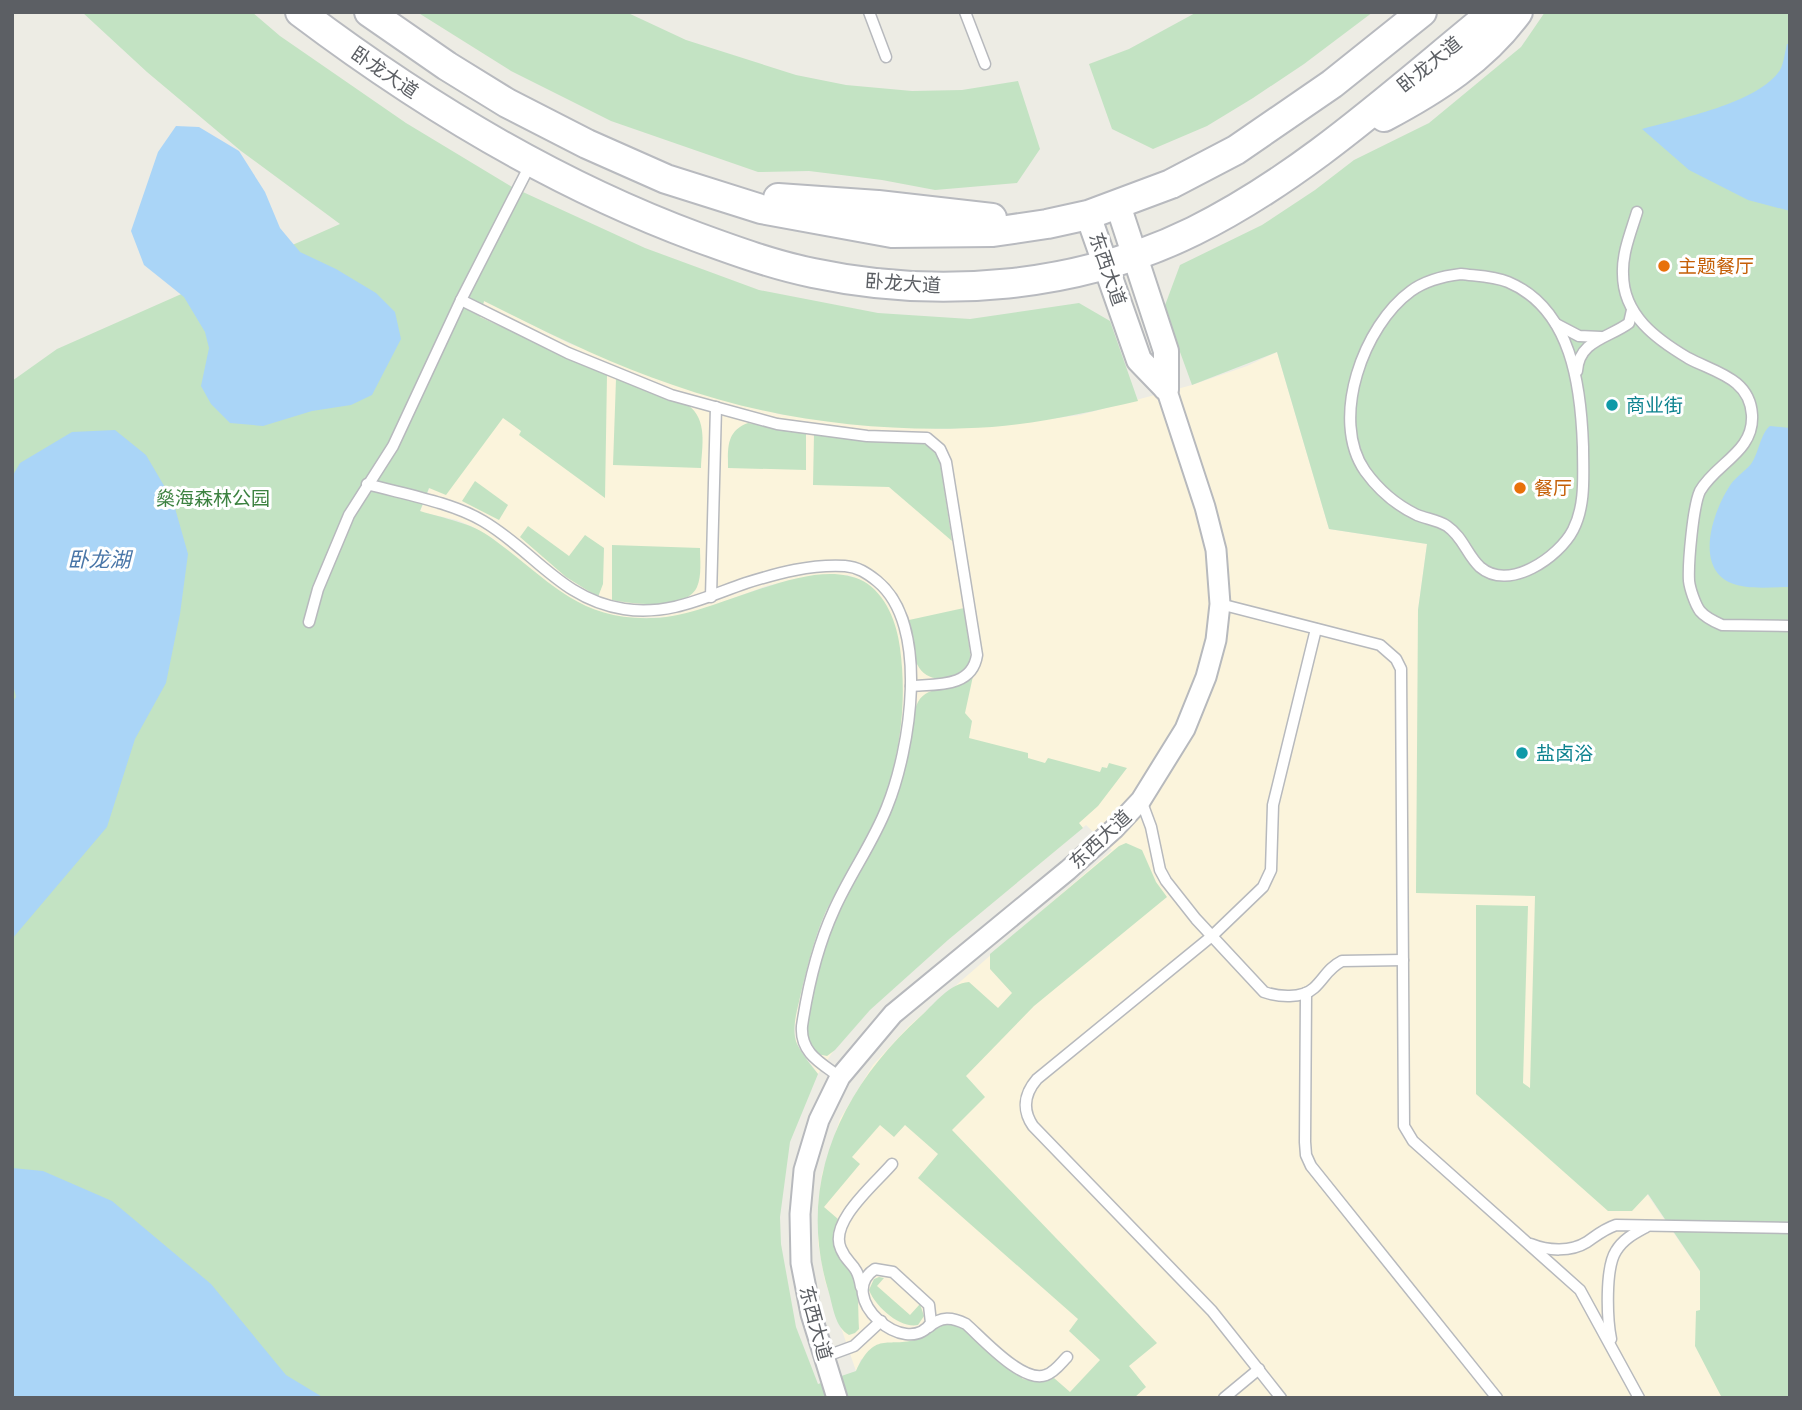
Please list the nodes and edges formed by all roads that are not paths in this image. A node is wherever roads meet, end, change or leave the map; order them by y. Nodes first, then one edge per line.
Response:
1 (300, 12) edge
2 (369, 12) edge
3 (869, 12) edge
4 (965, 12) edge
5 (1422, 12) edge
6 (1493, 12) edge
7 (1518, 12) edge
8 (886, 57) dead end
9 (985, 64) dead end
10 (1314, 155) junction
11 (532, 162) junction
12 (1118, 205) junction
13 (1637, 212) dead end
14 (1088, 215) junction
15 (1136, 256) junction
16 (1107, 266) junction
17 (461, 300) junction
18 (1632, 309) junction
19 (1553, 321) junction
20 (1617, 332) junction
21 (1653, 334) junction
22 (1601, 337) junction
23 (1577, 378) junction
24 (1166, 388) junction
25 (716, 407) junction
26 (367, 484) junction
27 (711, 597) junction
28 (1220, 604) junction
29 (309, 622) dead end
30 (1790, 626) edge
31 (1316, 629) junction
32 (911, 686) junction
33 (1141, 800) junction
34 (1212, 936) junction
35 (1403, 960) junction
36 (1306, 993) junction
37 (840, 1077) junction
38 (892, 1164) dead end
39 (1649, 1226) junction
40 (1790, 1228) edge
41 (1527, 1242) junction
42 (861, 1287) junction
43 (881, 1321) junction
44 (927, 1328) junction
45 (1613, 1349) junction
46 (824, 1357) junction
47 (1067, 1357) dead end
48 (1259, 1369) junction
49 (837, 1398) edge
50 (1223, 1398) edge
51 (1282, 1398) edge
52 (1497, 1398) edge
53 (1639, 1398) edge

1 - 11 main road, 卧龙大道
2 - 14 main road, 卧龙大道
3 - 8 lane
4 - 9 lane
5 - 12 main road
6 - 10 main road, 卧龙大道
7 - 10 main road
10 - 15 main road, 卧龙大道
11 - 16 main road, 卧龙大道
11 - 17 lane
12 - 14 main road
12 - 15 street
13 - 18 lane
14 - 16 street, 东西大道
15 - 16 main road, 卧龙大道
15 - 24 street
16 - 24 street, 东西大道
17 - 25 lane
17 - 26 lane
18 - 20 lane
18 - 21 lane
19 - 22 lane
19 - 23 lane
19 - 23 lane
20 - 21 lane
20 - 22 lane
21 - 30 lane
22 - 23 lane
24 - 28 street, 东西大道
25 - 27 lane
25 - 32 lane
26 - 27 lane
26 - 29 lane
27 - 32 lane
28 - 31 lane
28 - 33 street, 东西大道
31 - 34 lane
31 - 35 lane
32 - 37 lane
33 - 34 lane
33 - 37 street, 东西大道
34 - 36 lane
34 - 48 lane
35 - 36 lane
35 - 41 lane
36 - 52 lane
37 - 46 street, 东西大道
38 - 42 lane
39 - 40 lane
39 - 41 lane
39 - 45 lane
41 - 45 lane
42 - 43 lane
42 - 44 lane
43 - 44 lane
43 - 46 lane
44 - 47 lane
45 - 53 lane
46 - 49 street, 东西大道
48 - 50 lane
48 - 51 lane

